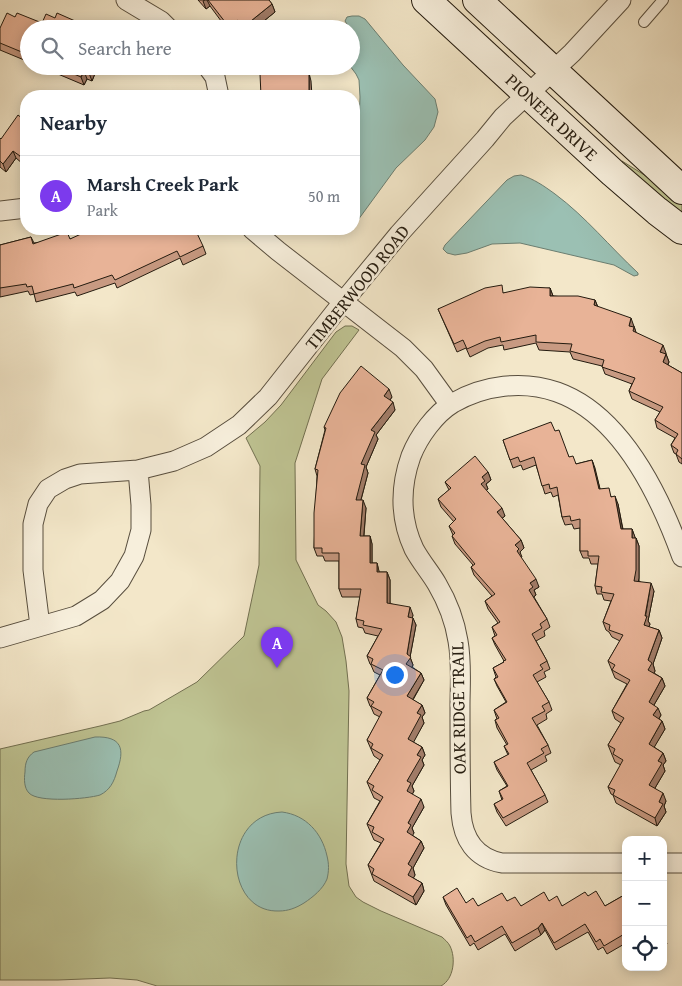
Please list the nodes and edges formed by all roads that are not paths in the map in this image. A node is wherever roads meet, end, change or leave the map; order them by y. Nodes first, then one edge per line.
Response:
1 (126, 0) edge
2 (426, 0) edge
3 (477, 0) edge
4 (621, 0) edge
5 (663, 0) edge
6 (158, 20) edge
7 (644, 22) dead end
8 (553, 70) junction
9 (214, 75) edge
10 (218, 90) edge
11 (528, 94) junction
12 (682, 190) edge
13 (20, 209) edge
14 (0, 211) edge
15 (682, 230) edge
16 (259, 235) edge
17 (344, 302) junction
18 (450, 405) junction
19 (138, 470) junction
20 (682, 557) edge
21 (40, 626) junction
22 (0, 638) edge
23 (622, 863) edge
24 (667, 863) edge
25 (682, 863) edge

1 - 6 street
2 - 11 street, PIONEER DRIVE
3 - 8 street, PIONEER DRIVE
4 - 8 street, TIMBERWOOD ROAD
5 - 7 lane
8 - 11 street, TIMBERWOOD ROAD
8 - 12 street, PIONEER DRIVE
9 - 10 street
11 - 15 street, PIONEER DRIVE
11 - 17 street, TIMBERWOOD ROAD
13 - 14 street
16 - 17 street
17 - 18 street
17 - 19 street, TIMBERWOOD ROAD
18 - 20 street, OAK RIDGE TRAIL
18 - 23 street, OAK RIDGE TRAIL
19 - 21 street
19 - 21 street, TIMBERWOOD ROAD
21 - 22 street
24 - 25 street

